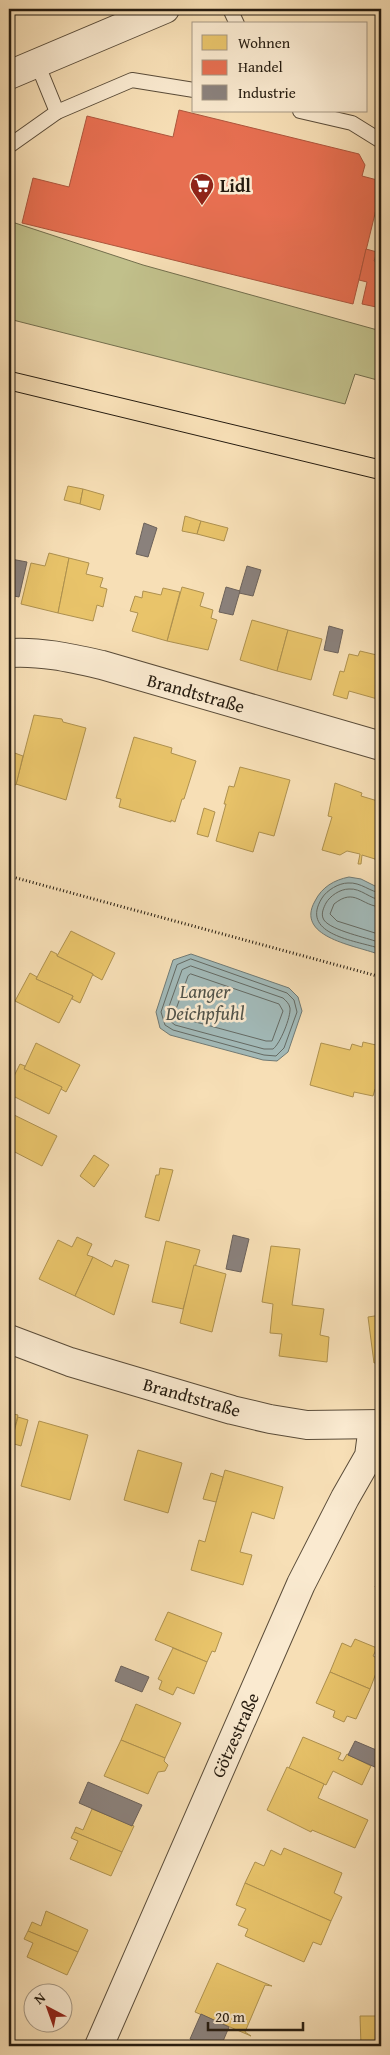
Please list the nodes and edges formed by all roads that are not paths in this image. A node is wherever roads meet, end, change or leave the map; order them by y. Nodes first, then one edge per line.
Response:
1 (165, 9) edge
2 (230, 9) edge
3 (236, 22) edge
4 (37, 63) junction
5 (9, 75) edge
6 (192, 90) edge
7 (57, 112) junction
8 (304, 112) edge
9 (381, 141) edge
10 (9, 146) edge
11 (9, 654) edge
12 (381, 746) edge
13 (9, 1339) edge
14 (377, 1425) edge
15 (99, 2046) edge

1 - 4 street
2 - 3 lane
4 - 5 street
4 - 7 lane
6 - 7 lane
7 - 10 lane
8 - 9 lane
11 - 12 street, Brandtstraße
13 - 14 street, Brandtstraße
14 - 15 street, Götzestraße

